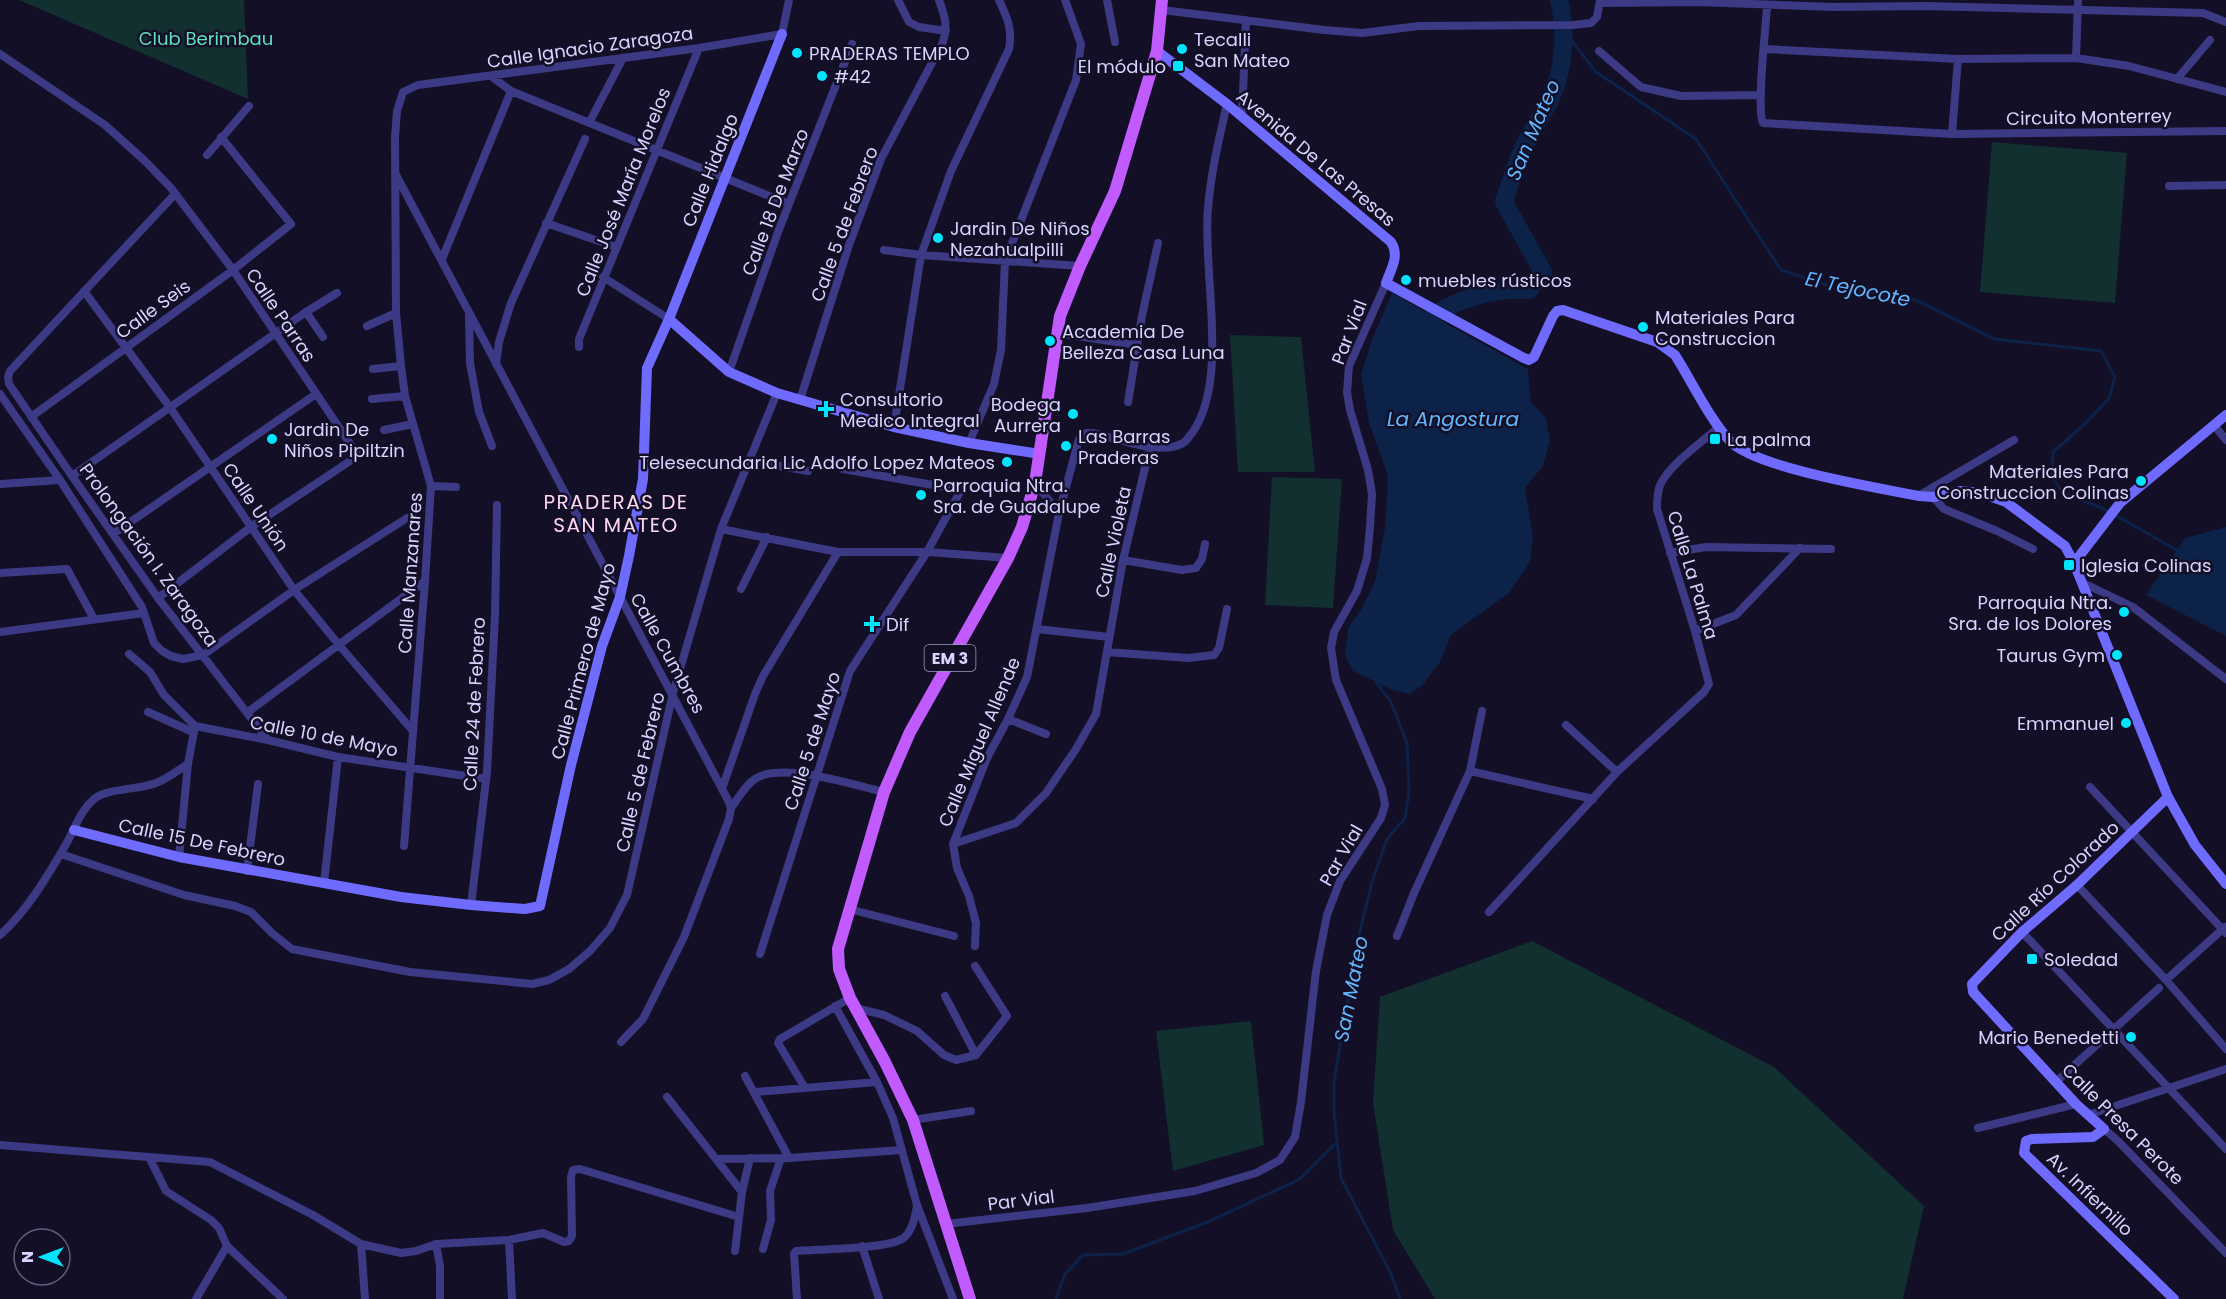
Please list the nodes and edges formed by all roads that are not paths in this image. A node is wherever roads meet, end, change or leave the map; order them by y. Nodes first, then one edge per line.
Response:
1 (789, 0) edge
2 (898, 0) edge
3 (939, 0) edge
4 (999, 0) edge
5 (1065, 0) edge
6 (1107, 0) edge
7 (2078, 0) edge
8 (1600, 1) edge
9 (1698, 1) edge
10 (1651, 2) edge
11 (1756, 2) edge
12 (1812, 3) edge
13 (1925, 3) edge
14 (1162, 5) edge
15 (1767, 6) junction
16 (2077, 10) junction
17 (1246, 20) junction
18 (2226, 22) edge
19 (946, 31) junction
20 (782, 34) junction
21 (2210, 40) dead end
22 (1115, 42) dead end
23 (852, 44) dead end
24 (699, 48) junction
25 (1765, 49) junction
26 (1157, 51) junction
27 (1599, 51) dead end
28 (0, 54) edge
29 (623, 58) junction
30 (2076, 58) junction
31 (1958, 59) junction
32 (491, 76) junction
33 (2177, 79) junction
34 (511, 91) junction
35 (403, 92) joint
36 (2226, 92) edge
37 (1761, 95) junction
38 (1227, 104) junction
39 (249, 106) dead end
40 (1242, 117) junction
41 (589, 123) junction
42 (2226, 131) edge
43 (1952, 134) junction
44 (221, 138) junction
45 (585, 139) dead end
46 (656, 149) junction
47 (207, 155) dead end
48 (394, 171) junction
49 (725, 178) junction
50 (2226, 185) edge
51 (2169, 186) dead end
52 (175, 194) junction
53 (789, 204) junction
54 (546, 223) junction
55 (1158, 243) dead end
56 (616, 247) junction
57 (884, 250) dead end
58 (921, 255) junction
59 (442, 259) junction
60 (1005, 261) junction
61 (1080, 266) junction
62 (233, 270) junction
63 (603, 277) junction
64 (1386, 283) junction
65 (84, 291) junction
66 (337, 293) dead end
67 (469, 311) junction
68 (306, 312) junction
69 (396, 313) junction
70 (669, 319) junction
71 (367, 326) dead end
72 (1056, 333) junction
73 (275, 334) junction
74 (323, 337) dead end
75 (1137, 345) junction
76 (579, 347) dead end
77 (125, 348) junction
78 (401, 366) junction
79 (496, 366) junction
80 (373, 369) dead end
81 (729, 372) junction
82 (316, 393) junction
83 (777, 393) junction
84 (0, 394) edge
85 (405, 396) junction
86 (372, 399) dead end
87 (800, 400) junction
88 (1128, 402) dead end
89 (169, 406) junction
90 (2226, 415) edge
91 (31, 417) junction
92 (413, 424) junction
93 (2214, 425) junction
94 (894, 427) junction
95 (1719, 427) junction
96 (384, 430) dead end
97 (2014, 440) dead end
98 (2226, 440) edge
99 (969, 443) junction
100 (492, 446) dead end
101 (1150, 447) junction
102 (1040, 454) junction
103 (751, 461) junction
104 (210, 466) junction
105 (843, 469) dead end
106 (808, 471) dead end
107 (72, 476) junction
108 (60, 480) junction
109 (1035, 483) junction
110 (0, 484) edge
111 (431, 486) junction
112 (456, 487) dead end
113 (1919, 496) junction
114 (1933, 497) junction
115 (497, 505) dead end
116 (1059, 513) junction
117 (407, 518) dead end
118 (251, 527) junction
119 (721, 529) junction
120 (113, 534) junction
121 (767, 537) junction
122 (1205, 544) dead end
123 (1800, 548) junction
124 (1831, 549) dead end
125 (2033, 549) dead end
126 (838, 552) junction
127 (927, 552) junction
128 (1670, 552) junction
129 (1008, 558) junction
130 (1123, 560) junction
131 (2074, 563) junction
132 (0, 573) edge
133 (425, 581) junction
134 (2081, 582) junction
135 (741, 589) dead end
136 (294, 590) junction
137 (620, 597) junction
138 (158, 598) junction
139 (1227, 609) dead end
140 (144, 613) junction
141 (94, 620) junction
142 (1037, 629) junction
143 (1695, 631) junction
144 (0, 632) edge
145 (1109, 638) junction
146 (339, 645) junction
147 (1107, 652) junction
148 (129, 654) dead end
149 (203, 655) junction
150 (2226, 679) edge
151 (673, 693) junction
152 (1482, 711) dead end
153 (148, 712) dead end
154 (248, 712) junction
155 (1008, 719) junction
156 (1566, 724) dead end
157 (194, 729) junction
158 (413, 730) junction
159 (1046, 734) dead end
160 (268, 740) junction
161 (338, 757) junction
162 (188, 764) junction
163 (410, 768) junction
164 (1470, 771) junction
165 (1617, 772) junction
166 (817, 775) junction
167 (486, 779) junction
168 (258, 784) dead end
169 (723, 786) junction
170 (2090, 787) dead end
171 (884, 792) junction
172 (2168, 797) junction
173 (1593, 799) junction
174 (731, 808) junction
175 (74, 830) junction
176 (2132, 832) junction
177 (953, 844) junction
178 (404, 846) dead end
179 (61, 854) junction
180 (179, 857) junction
181 (247, 871) junction
182 (324, 883) junction
183 (2226, 884) edge
184 (2077, 885) junction
185 (471, 905) junction
186 (540, 906) joint
187 (849, 909) junction
188 (1488, 912) dead end
189 (2225, 930) edge
190 (2022, 933) junction
191 (0, 935) edge
192 (954, 936) dead end
193 (1396, 936) dead end
194 (975, 946) dead end
195 (760, 954) dead end
196 (975, 966) dead end
197 (2166, 980) junction
198 (2159, 988) dead end
199 (1973, 992) joint
200 (945, 996) dead end
201 (853, 1003) junction
202 (835, 1006) junction
203 (2112, 1029) junction
204 (621, 1042) dead end
205 (2226, 1049) edge
206 (976, 1055) junction
207 (2226, 1069) edge
208 (746, 1076) dead end
209 (2057, 1081) junction
210 (877, 1082) junction
211 (805, 1088) junction
212 (2169, 1088) junction
213 (754, 1092) junction
214 (667, 1097) dead end
215 (2076, 1104) junction
216 (971, 1110) dead end
217 (2088, 1115) junction
218 (913, 1120) junction
219 (1978, 1128) dead end
220 (2104, 1129) junction
221 (0, 1144) edge
222 (2226, 1149) edge
223 (902, 1150) junction
224 (149, 1157) junction
225 (750, 1158) junction
226 (785, 1158) junction
227 (717, 1159) junction
228 (742, 1192) junction
229 (917, 1205) junction
230 (740, 1217) junction
231 (946, 1224) junction
232 (509, 1240) junction
233 (361, 1244) junction
234 (436, 1244) junction
235 (227, 1246) junction
236 (862, 1246) junction
237 (763, 1249) dead end
238 (735, 1251) dead end
239 (2226, 1253) edge
240 (196, 1299) edge
241 (283, 1299) edge
242 (365, 1299) edge
243 (440, 1299) edge
244 (512, 1299) edge
245 (797, 1299) edge
246 (879, 1299) edge
247 (953, 1299) edge
248 (970, 1299) edge
249 (2174, 1299) edge

1 - 20 street
2 - 19 street
3 - 19 street
4 - 58 street
5 - 60 street
6 - 22 street
7 - 16 street
8 - 10 street
8 - 17 street
9 - 10 street
9 - 11 street
11 - 15 street
12 - 13 street
12 - 15 street
13 - 16 street
14 - 17 street
14 - 26 main road, EM 3
15 - 25 street, Circuito Monterrey
16 - 18 street
16 - 30 street
17 - 40 street
19 - 87 street, Calle 5 de Febrero
20 - 24 street, Calle Ignacio Zaragoza
20 - 49 street, Calle Hidalgo
21 - 33 street
23 - 53 street, Calle 18 De Marzo
24 - 29 street, Calle Ignacio Zaragoza
24 - 46 street, Calle José María Morelos
25 - 31 street, Circuito Monterrey
25 - 37 street, Circuito Monterrey
26 - 38 street, Avenida De Las Presas
26 - 61 main road, EM 3
27 - 37 street
28 - 52 street, Calle Parras
29 - 32 street, Calle Ignacio Zaragoza
29 - 41 street
30 - 31 street, Circuito Monterrey
30 - 33 street, Circuito Monterrey
31 - 43 street
32 - 34 street
32 - 35 street, Calle Ignacio Zaragoza
33 - 36 street, Circuito Monterrey
34 - 41 street
34 - 59 street
35 - 48 street, Calle Manzanares
37 - 43 street, Circuito Monterrey
38 - 40 street, Avenida De Las Presas
38 - 101 street
39 - 44 street
40 - 64 street, Avenida De Las Presas
41 - 46 street
42 - 43 street, Circuito Monterrey
44 - 47 street
44 - 62 street, Calle Seis
45 - 54 street
46 - 49 street
46 - 56 street, Calle José María Morelos
48 - 59 street, Calle Cumbres
48 - 69 street, Calle Manzanares
49 - 53 street
49 - 70 street, Calle Hidalgo
50 - 51 street
52 - 62 street, Calle Parras
52 - 65 street
53 - 81 street, Calle 18 De Marzo
54 - 56 street
54 - 79 street
55 - 75 street
56 - 63 street, Calle José María Morelos
57 - 58 street
58 - 60 street
58 - 94 street
59 - 67 street, Calle Cumbres
60 - 61 street
60 - 99 street
61 - 72 main road, EM 3
62 - 73 street, Calle Parras
62 - 77 street, Calle Seis
63 - 70 street
63 - 76 street, Calle José María Morelos
64 - 95 street
64 - 231 street, Par Vial
65 - 77 street, Calle Unión
65 - 91 street, Prolongación I. Zaragoza
66 - 68 street
67 - 79 street, Calle Cumbres
67 - 100 street
68 - 73 street
68 - 74 street
69 - 71 street
69 - 78 street, Calle Manzanares
70 - 81 street
70 - 137 street, Calle Primero de Mayo
72 - 75 street
72 - 102 main road, EM 3
73 - 82 street, Calle Parras
73 - 89 street
75 - 88 street
77 - 89 street, Calle Unión
77 - 91 street, Calle Seis
78 - 80 street
78 - 85 street, Calle Manzanares
79 - 137 street, Calle Cumbres
81 - 83 street
82 - 104 street
82 - 118 street, Calle Parras
83 - 87 street
83 - 103 street, Calle 5 de Febrero
84 - 108 street
85 - 86 street
85 - 92 street, Calle Manzanares
87 - 94 street
89 - 104 street, Calle Unión
89 - 107 street
90 - 93 street
91 - 107 street, Prolongación I. Zaragoza
92 - 96 street
92 - 111 street, Calle Manzanares
93 - 98 street
93 - 131 street
94 - 99 street
95 - 113 street
95 - 128 street, Calle La Palma
97 - 113 street
99 - 102 street
101 - 116 street, Calle Miguel Allende
101 - 130 street, Calle Violeta
102 - 109 main road, EM 3
103 - 106 street
103 - 119 street, Calle 5 de Febrero
104 - 118 street, Calle Unión
104 - 120 street
105 - 127 street, Calle 5 de Mayo
107 - 120 street, Prolongación I. Zaragoza
108 - 110 street
108 - 140 street
109 - 116 street
109 - 129 main road, EM 3
111 - 112 street
111 - 133 street, Calle Manzanares
113 - 114 street
114 - 125 street
114 - 131 street
115 - 167 street, Calle 24 de Febrero
116 - 142 street, Calle Miguel Allende
117 - 136 street
118 - 136 street, Calle Unión
118 - 138 street
119 - 121 street
119 - 151 street, Calle 5 de Febrero
120 - 138 street, Prolongación I. Zaragoza
121 - 126 street
121 - 135 street
122 - 130 street
123 - 124 street
123 - 128 street
123 - 143 street
126 - 127 street
126 - 169 street
127 - 129 street
127 - 166 street, Calle 5 de Mayo
128 - 143 street, Calle La Palma
129 - 171 main road, EM 3
130 - 145 street, Calle Violeta
131 - 134 street
132 - 141 street
133 - 146 street
133 - 158 street, Calle Manzanares
134 - 150 street
134 - 172 street
136 - 146 street, Calle Unión
136 - 149 street
137 - 151 street, Calle Cumbres
137 - 186 street, Calle Primero de Mayo
138 - 149 street, Prolongación I. Zaragoza
139 - 147 street
140 - 141 street
140 - 149 street
141 - 144 street
142 - 145 street
142 - 155 street, Calle Miguel Allende
143 - 165 street, Calle La Palma
145 - 147 street, Calle Violeta
146 - 154 street
146 - 158 street, Calle Unión
147 - 177 street, Calle Violeta
148 - 157 street
149 - 154 street, Prolongación I. Zaragoza
151 - 169 street, Calle Cumbres
151 - 179 street, Calle 5 de Febrero
152 - 164 street
153 - 157 street, Calle 10 de Mayo
154 - 160 street, Prolongación I. Zaragoza
155 - 159 street
155 - 177 street, Calle Miguel Allende
156 - 165 street
157 - 160 street, Calle 10 de Mayo
157 - 162 street
158 - 163 street, Calle Manzanares
160 - 161 street, Calle 10 de Mayo
161 - 163 street, Calle 10 de Mayo
161 - 182 street
162 - 175 street
162 - 180 street
163 - 167 street, Calle 10 de Mayo
163 - 178 street, Calle Manzanares
164 - 173 street
164 - 193 street
165 - 173 street
166 - 171 street
166 - 174 street
166 - 195 street, Calle 5 de Mayo
167 - 185 street, Calle 24 de Febrero
168 - 181 street
169 - 174 street, Calle Cumbres
170 - 176 street
171 - 187 main road, EM 3
172 - 176 street, Calle Río Colorado
172 - 183 street
173 - 188 street
174 - 204 street
175 - 179 street
175 - 180 street, Calle 15 De Febrero
176 - 184 street, Calle Río Colorado
176 - 189 street
177 - 194 street, Calle Miguel Allende
179 - 191 street
180 - 181 street, Calle 15 De Febrero
181 - 182 street, Calle 15 De Febrero
182 - 185 street, Calle 15 De Febrero
184 - 190 street, Calle Río Colorado
184 - 197 street
185 - 186 street, Calle 15 De Febrero
187 - 192 street
187 - 201 main road, EM 3
189 - 197 street
190 - 199 street, Calle Río Colorado
190 - 203 street
196 - 206 street
197 - 205 street
198 - 203 street
199 - 209 street, Calle Presa Perote
200 - 206 street
201 - 202 street
201 - 206 street
201 - 218 main road, EM 3
202 - 210 street
202 - 211 street
203 - 209 street
203 - 212 street
207 - 212 street
208 - 213 street
209 - 215 street, Calle Presa Perote
210 - 211 street
210 - 223 street
211 - 213 street
212 - 217 street
212 - 222 street
213 - 226 street
214 - 227 street
215 - 217 street, Calle Presa Perote
215 - 219 street
216 - 218 street
217 - 220 street, Calle Presa Perote
218 - 231 main road, EM 3
220 - 239 street, Calle Presa Perote
220 - 249 street, Av. Infiernillo
221 - 224 street
223 - 226 street
223 - 229 street
224 - 233 street
224 - 235 street
225 - 226 street
225 - 227 street
225 - 228 street
226 - 237 street
227 - 228 street
228 - 230 street
229 - 236 street
229 - 247 street
230 - 232 street
230 - 238 street
231 - 248 main road, EM 3
232 - 234 street
232 - 244 street
233 - 234 street
233 - 242 street
234 - 243 street
235 - 240 street
235 - 241 street
236 - 245 street
236 - 246 street

